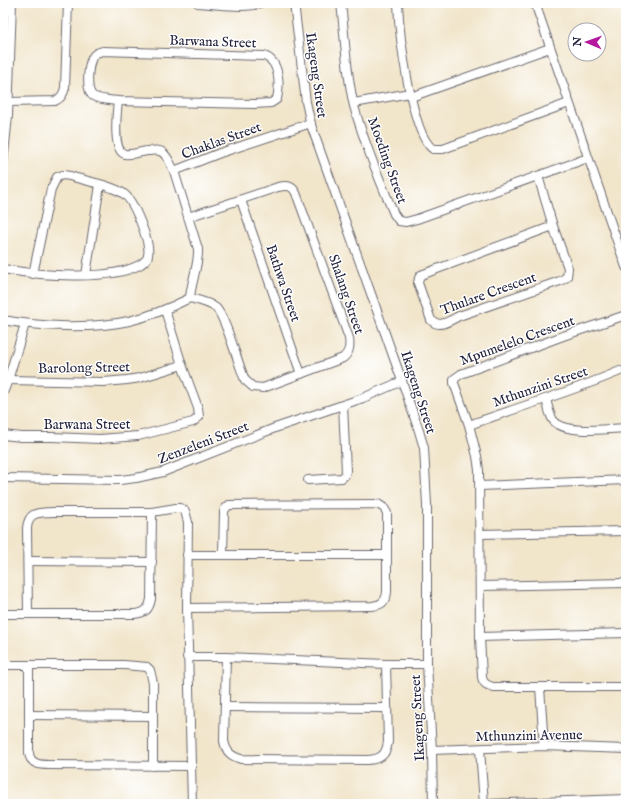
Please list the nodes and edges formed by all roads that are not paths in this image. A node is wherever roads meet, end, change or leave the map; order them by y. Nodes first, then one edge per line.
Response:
1 (12, 3) edge
2 (68, 3) edge
3 (198, 3) edge
4 (260, 3) edge
5 (294, 3) edge
6 (342, 3) edge
7 (398, 3) edge
8 (535, 3) edge
9 (550, 48) junction
10 (411, 95) junction
11 (118, 101) junction
12 (9, 102) junction
13 (354, 103) junction
14 (569, 104) junction
15 (311, 122) junction
16 (588, 158) junction
17 (3, 163) edge
18 (174, 171) junction
19 (538, 176) junction
20 (100, 185) junction
21 (241, 200) junction
22 (188, 217) junction
23 (553, 226) junction
24 (626, 267) edge
25 (3, 269) edge
26 (33, 274) junction
27 (86, 274) junction
28 (190, 298) junction
29 (165, 310) junction
30 (626, 315) edge
31 (3, 320) edge
32 (25, 324) junction
33 (182, 365) junction
34 (620, 371) dead end
35 (302, 374) junction
36 (8, 380) junction
37 (402, 381) junction
38 (3, 393) edge
39 (546, 399) junction
40 (343, 405) junction
41 (469, 425) junction
42 (626, 428) edge
43 (3, 435) edge
44 (3, 478) edge
45 (308, 480) dead end
46 (626, 480) edge
47 (480, 486) junction
48 (152, 512) junction
49 (626, 531) edge
50 (480, 534) junction
51 (187, 555) junction
52 (223, 555) junction
53 (387, 555) junction
54 (28, 561) junction
55 (152, 562) junction
56 (626, 583) edge
57 (480, 586) junction
58 (187, 608) junction
59 (3, 614) edge
60 (28, 614) junction
61 (626, 633) edge
62 (480, 637) junction
63 (187, 657) junction
64 (226, 657) junction
65 (386, 664) junction
66 (427, 664) junction
67 (3, 665) edge
68 (29, 665) junction
69 (540, 687) junction
70 (626, 687) edge
71 (225, 707) junction
72 (387, 708) junction
73 (29, 715) junction
74 (153, 716) junction
75 (544, 746) junction
76 (480, 749) junction
77 (626, 749) edge
78 (432, 750) junction
79 (153, 766) junction
80 (192, 766) junction
81 (626, 799) edge
82 (192, 804) edge
83 (432, 804) edge
84 (484, 804) edge

1 - 12 street
2 - 12 street
3 - 4 street
5 - 15 street, Ikageng Street
6 - 13 street, Moeding Street
7 - 10 street
8 - 9 street
9 - 10 street
9 - 14 street
10 - 13 street
10 - 14 street
11 - 11 street, Barwana Street
11 - 18 street
12 - 17 street
13 - 19 street, Moeding Street
14 - 16 street
15 - 18 street, Chaklas Street
15 - 37 street, Ikageng Street
16 - 19 street, Moeding Street
16 - 24 street
18 - 22 street, Chaklas Street
19 - 23 street, Thulare Crescent
20 - 26 street
20 - 27 street
20 - 27 street
21 - 22 street, Shalang Street
21 - 35 street, Bathwa Street
21 - 35 street, Shalang Street
22 - 28 street, Chaklas Street
23 - 23 street, Thulare Crescent
25 - 26 street
26 - 27 street
28 - 29 street
28 - 35 street, Shalang Street
29 - 32 street
29 - 33 street, Barwana Street
30 - 41 street, Mpumelelo Crescent
31 - 32 street
32 - 36 street
33 - 36 street, Barolong Street
33 - 43 street, Barwana Street
34 - 39 street, Mthunzini Street
36 - 38 street
37 - 40 street, Zenzeleni Street
37 - 66 street, Ikageng Street
39 - 41 street, Mthunzini Street
39 - 42 street
40 - 44 street, Zenzeleni Street
40 - 45 street
41 - 47 street, Mpumelelo Crescent
46 - 47 street
47 - 50 street, Mpumelelo Crescent
48 - 51 street
48 - 54 street
48 - 55 street
49 - 50 street
50 - 57 street, Mpumelelo Crescent
51 - 52 street
51 - 58 street
52 - 53 street
52 - 53 street
53 - 58 street
54 - 55 street
54 - 60 street
55 - 60 street
56 - 57 street
57 - 62 street, Mpumelelo Crescent
58 - 63 street
59 - 60 street
61 - 62 street
62 - 69 street, Mpumelelo Crescent
63 - 64 street
63 - 80 street
64 - 65 street
64 - 71 street
65 - 66 street
65 - 72 street
66 - 78 street, Ikageng Street
67 - 68 street
68 - 73 street
68 - 74 street
69 - 70 street, Mpumelelo Crescent
69 - 75 street
71 - 72 street
71 - 72 street
73 - 74 street
73 - 79 street
74 - 79 street
75 - 76 street, Mthunzini Avenue
75 - 77 street, Mthunzini Avenue
76 - 78 street, Mthunzini Avenue
76 - 84 street
78 - 83 street, Ikageng Street
79 - 80 street
80 - 82 street
81 - 84 street

